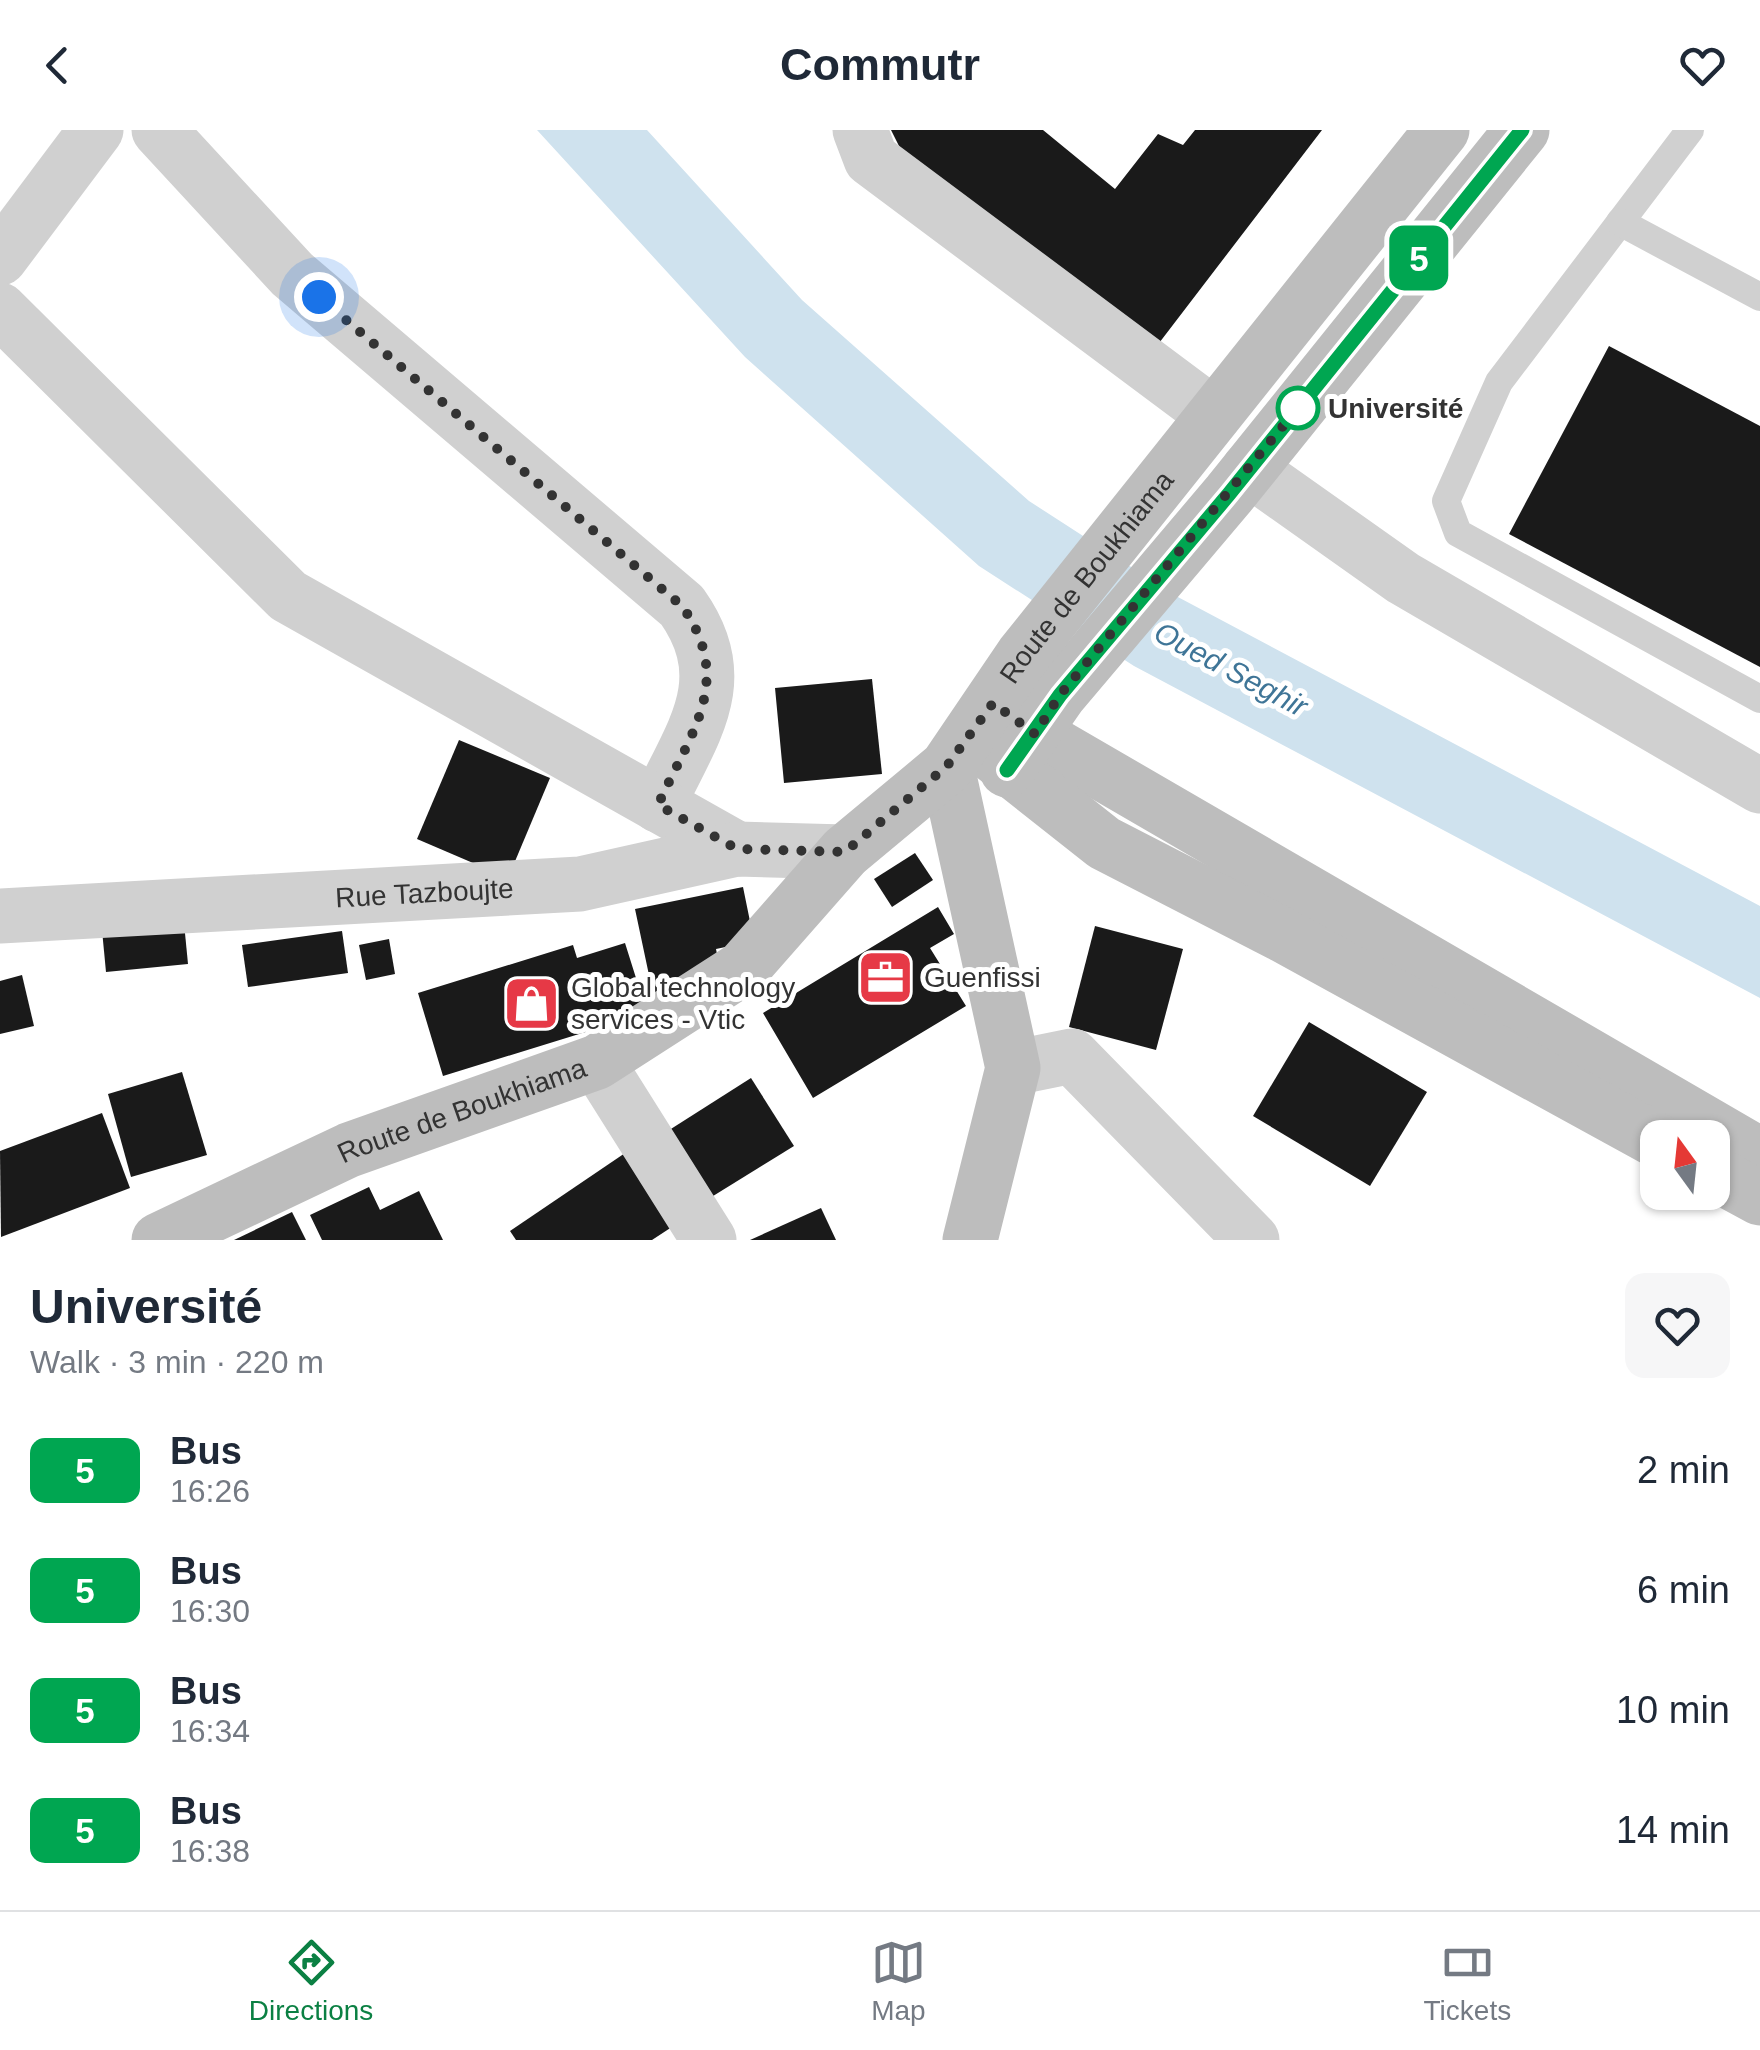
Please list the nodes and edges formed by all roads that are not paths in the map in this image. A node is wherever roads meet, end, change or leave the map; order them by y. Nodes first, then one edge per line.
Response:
1 (96, 130) edge
2 (158, 130) edge
3 (860, 130) edge
4 (1442, 130) edge
5 (1522, 130) edge
6 (1690, 130) edge
7 (1620, 222) junction
8 (0, 258) edge
9 (1760, 297) edge
10 (0, 310) edge
11 (1214, 416) junction
12 (1239, 481) junction
13 (1760, 699) edge
14 (1002, 734) junction
15 (1760, 786) edge
16 (658, 805) junction
17 (737, 849) junction
18 (845, 852) junction
19 (0, 916) edge
20 (597, 1062) junction
21 (1013, 1068) junction
22 (1640, 1131) edge
23 (1760, 1154) edge
24 (1730, 1182) edge
25 (1760, 1198) edge
26 (159, 1240) edge
27 (709, 1240) edge
28 (970, 1240) edge
29 (1252, 1240) edge

1 - 8 street
2 - 16 street
3 - 11 street
4 - 11 street, Route de Boukhiama
5 - 12 street, Route de Boukhiama
6 - 7 lane
7 - 9 lane
7 - 13 lane
10 - 16 street
11 - 14 street, Route de Boukhiama
12 - 14 street, Route de Boukhiama
12 - 15 street
14 - 18 street, Route de Boukhiama
14 - 21 street
14 - 22 street
14 - 23 street
16 - 17 street
17 - 18 street, Rue Tazboujte
17 - 19 street, Rue Tazboujte
18 - 20 street, Route de Boukhiama
20 - 26 street, Route de Boukhiama
20 - 27 street
21 - 28 street
21 - 29 street
24 - 25 street

